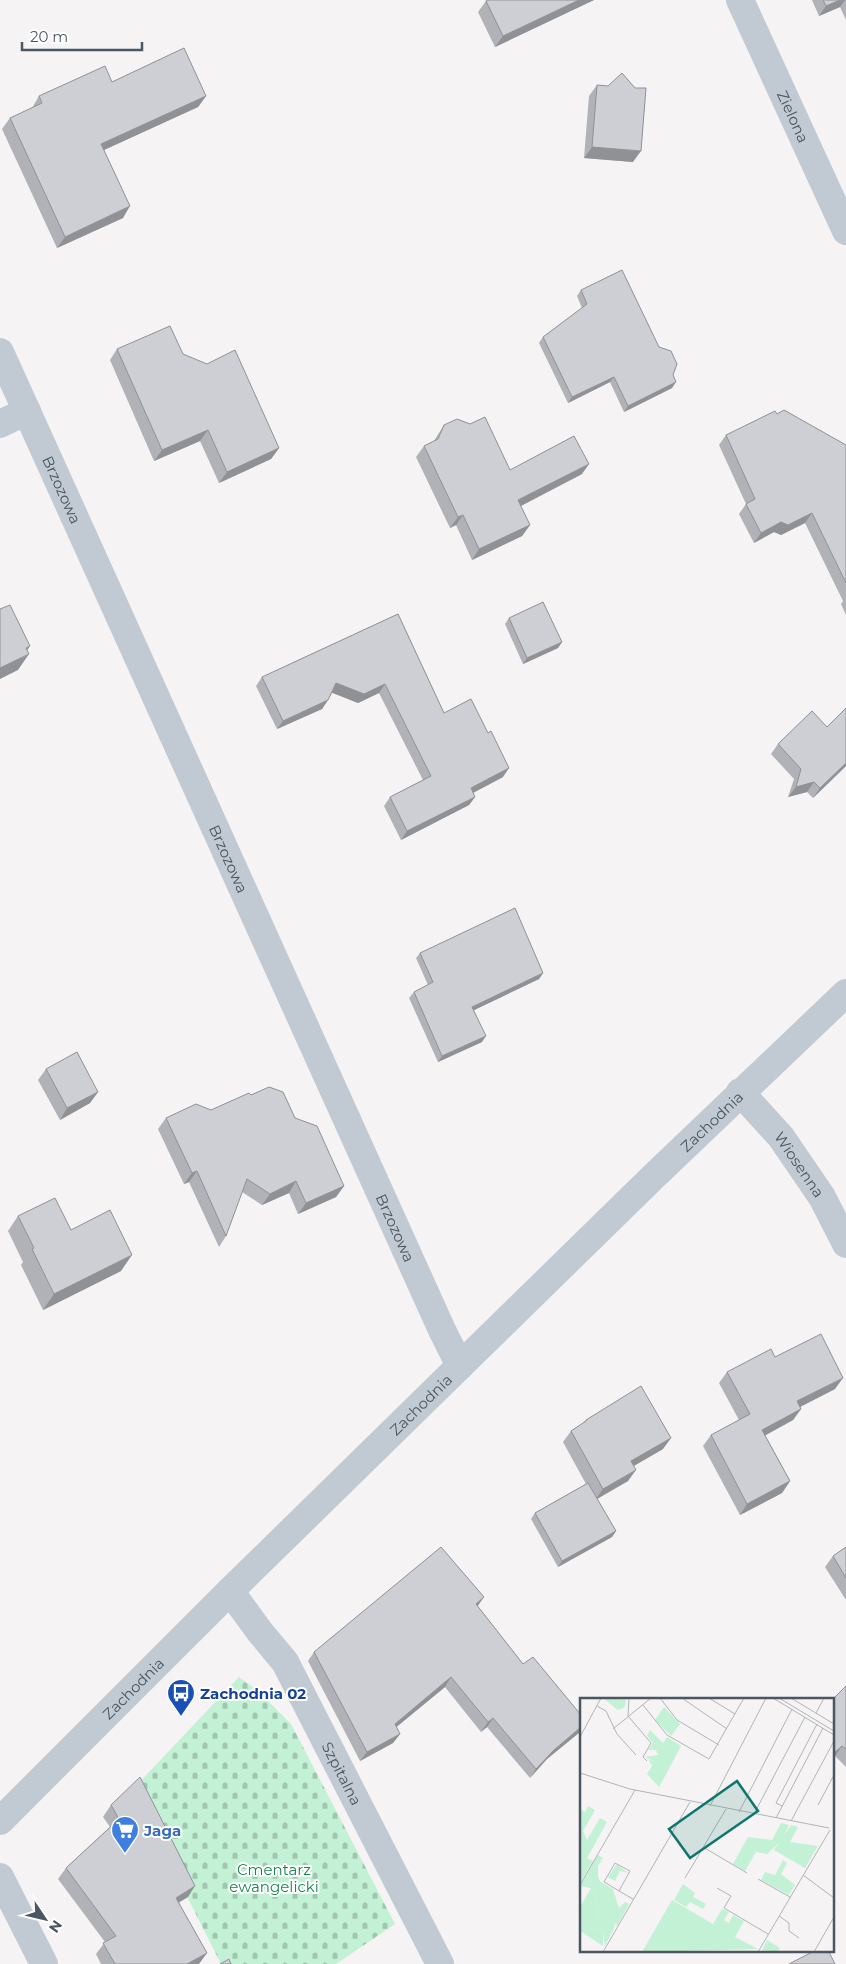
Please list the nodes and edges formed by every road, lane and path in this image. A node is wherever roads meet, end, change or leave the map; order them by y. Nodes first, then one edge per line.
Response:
1 (740, 0) edge
2 (846, 232) edge
3 (0, 352) edge
4 (27, 411) junction
5 (0, 424) edge
6 (846, 993) edge
7 (740, 1092) junction
8 (846, 1244) edge
9 (460, 1366) junction
10 (230, 1591) junction
11 (0, 1821) edge
12 (0, 1877) edge
13 (44, 1964) edge
14 (440, 1964) edge

1 - 2 street, Zielona
3 - 4 street, Brzozowa
4 - 5 street
4 - 9 street, Brzozowa
6 - 7 street, Zachodnia
7 - 8 street, Wiosenna
7 - 9 street, Zachodnia
9 - 10 street, Zachodnia
10 - 11 street, Zachodnia
10 - 14 street, Szpitalna
12 - 13 street

